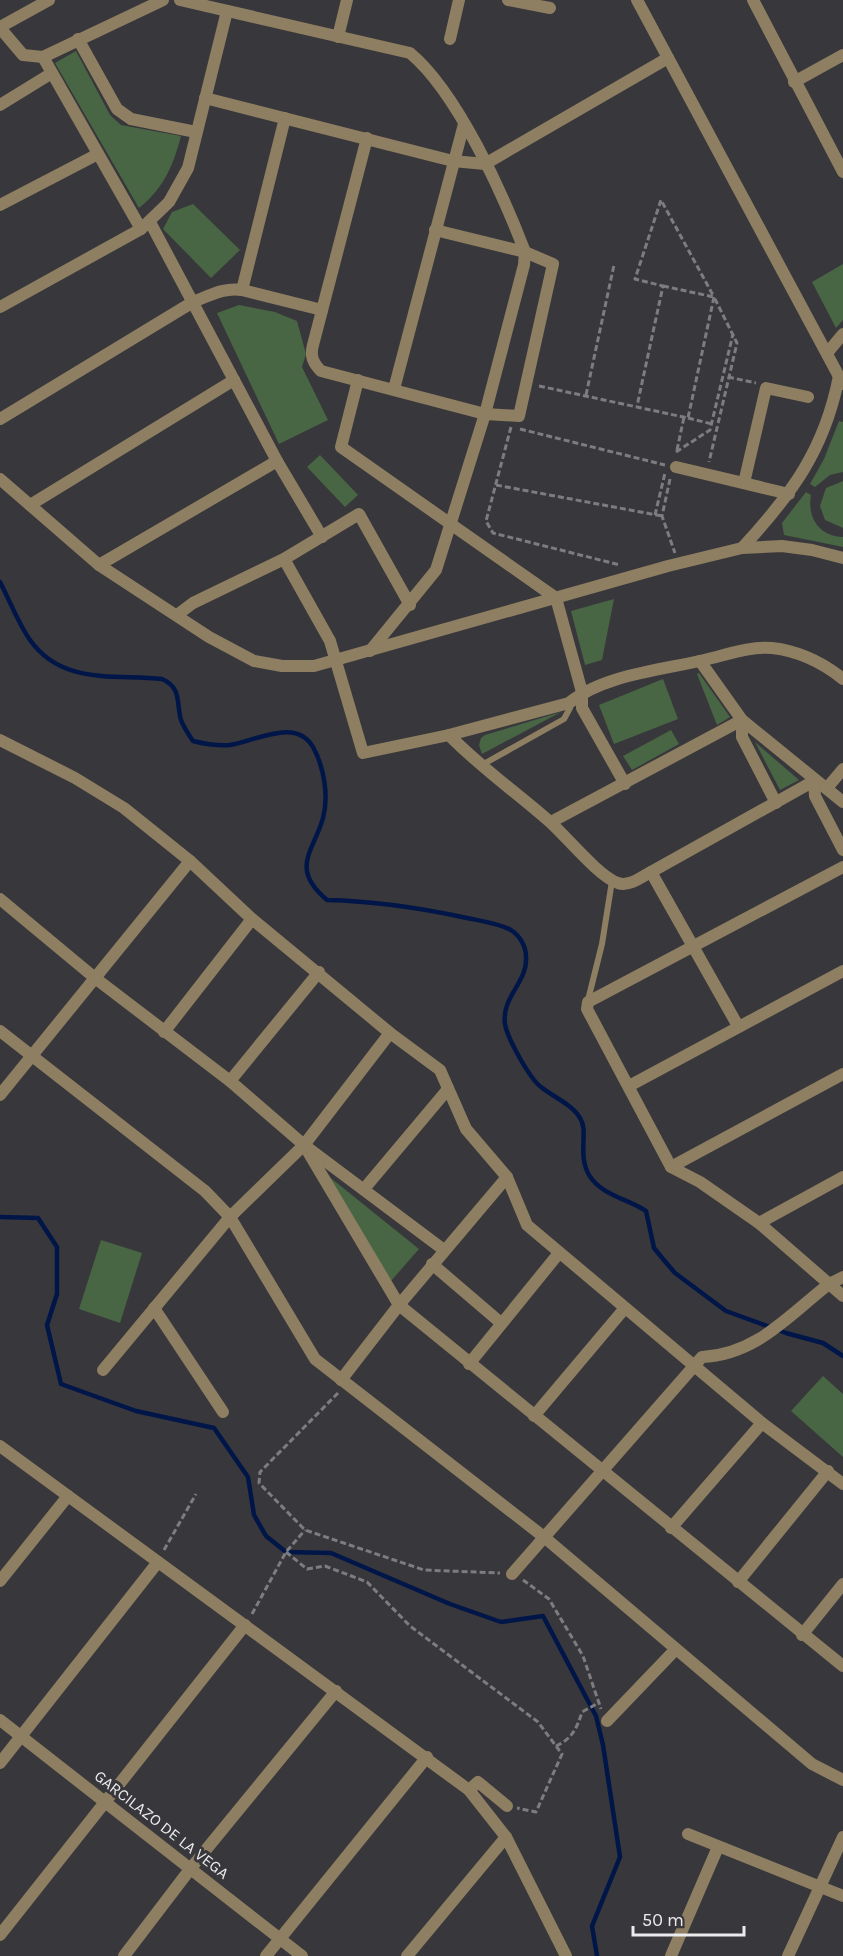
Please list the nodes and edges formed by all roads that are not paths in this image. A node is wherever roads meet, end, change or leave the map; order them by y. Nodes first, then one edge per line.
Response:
1 (49, 0) edge
2 (163, 0) edge
3 (180, 0) edge
4 (347, 0) edge
5 (459, 0) edge
6 (507, 0) edge
7 (637, 0) edge
8 (755, 1) edge
9 (550, 8) dead end
10 (227, 11) junction
11 (0, 28) edge
12 (338, 37) junction
13 (78, 39) junction
14 (450, 39) dead end
15 (843, 55) edge
16 (43, 57) junction
17 (668, 58) junction
18 (52, 73) junction
19 (794, 82) junction
20 (205, 98) junction
21 (0, 105) edge
22 (285, 118) junction
23 (464, 124) junction
24 (196, 132) junction
25 (367, 138) junction
26 (98, 154) junction
27 (839, 154) edge
28 (453, 161) junction
29 (484, 164) junction
30 (843, 172) edge
31 (0, 205) edge
32 (145, 225) junction
33 (435, 230) junction
34 (525, 252) junction
35 (242, 290) junction
36 (193, 303) junction
37 (0, 307) edge
38 (322, 310) junction
39 (843, 334) edge
40 (828, 352) junction
41 (234, 380) junction
42 (358, 380) junction
43 (841, 380) edge
44 (394, 389) junction
45 (808, 397) dead end
46 (485, 414) junction
47 (0, 419) edge
48 (277, 461) junction
49 (671, 469) road end
50 (0, 479) edge
51 (744, 483) junction
52 (789, 494) junction
53 (30, 505) junction
54 (451, 525) junction
55 (322, 537) junction
56 (742, 548) junction
57 (843, 558) edge
58 (284, 559) junction
59 (99, 565) junction
60 (556, 598) junction
61 (410, 605) junction
62 (177, 615) junction
63 (370, 651) junction
64 (336, 660) junction
65 (700, 661) junction
66 (843, 679) edge
67 (582, 692) junction
68 (569, 703) junction
69 (742, 720) junction
70 (449, 735) junction
71 (0, 740) edge
72 (479, 766) junction
73 (843, 770) edge
74 (814, 781) junction
75 (625, 784) junction
76 (827, 788) junction
77 (843, 802) edge
78 (776, 803) junction
79 (551, 822) junction
80 (843, 850) edge
81 (190, 861) junction
82 (843, 867) edge
83 (651, 872) junction
84 (612, 880) junction
85 (0, 899) edge
86 (252, 919) junction
87 (694, 945) junction
88 (843, 971) edge
89 (319, 972) junction
90 (95, 978) junction
91 (588, 1002) junction
92 (738, 1026) junction
93 (0, 1031) edge
94 (165, 1032) junction
95 (390, 1033) junction
96 (33, 1057) junction
97 (843, 1074) edge
98 (230, 1081) junction
99 (629, 1086) junction
100 (448, 1089) junction
101 (0, 1095) edge
102 (304, 1145) junction
103 (671, 1167) junction
104 (507, 1177) junction
105 (843, 1177) edge
106 (364, 1189) junction
107 (230, 1217) junction
108 (759, 1223) junction
109 (444, 1250) junction
110 (559, 1253) junction
111 (432, 1264) junction
112 (843, 1277) edge
113 (830, 1284) junction
114 (843, 1296) edge
115 (399, 1305) junction
116 (154, 1308) junction
117 (625, 1308) junction
118 (501, 1323) junction
119 (469, 1364) junction
120 (695, 1365) junction
121 (103, 1370) dead end
122 (343, 1383) junction
123 (223, 1412) dead end
124 (534, 1416) junction
125 (762, 1423) junction
126 (0, 1446) edge
127 (603, 1471) junction
128 (828, 1471) junction
129 (843, 1484) edge
130 (68, 1496) junction
131 (671, 1528) junction
132 (544, 1537) junction
133 (158, 1563) junction
134 (512, 1574) road end
135 (0, 1581) edge
136 (738, 1582) junction
137 (843, 1584) edge
138 (245, 1625) junction
139 (802, 1635) junction
140 (676, 1649) junction
141 (843, 1666) edge
142 (336, 1691) junction
143 (0, 1720) edge
144 (607, 1721) road end
145 (21, 1736) junction
146 (427, 1757) junction
147 (0, 1763) edge
148 (843, 1780) edge
149 (469, 1790) junction
150 (106, 1801) junction
151 (507, 1806) road end
152 (688, 1834) dead end
153 (506, 1837) junction
154 (843, 1837) edge
155 (718, 1847) junction
156 (191, 1868) junction
157 (820, 1887) junction
158 (843, 1896) edge
159 (0, 1935) edge
160 (281, 1937) junction
161 (563, 1951) edge
162 (123, 1956) edge
163 (266, 1956) edge
164 (302, 1956) edge
165 (407, 1956) edge
166 (552, 1956) edge
167 (671, 1956) edge
168 (788, 1956) edge

1 - 11 street
2 - 13 street
3 - 10 street
4 - 12 street
5 - 14 street
6 - 9 street
7 - 17 street
8 - 19 street
10 - 12 street
10 - 20 street
11 - 16 street
12 - 23 street
13 - 16 street
13 - 24 street
15 - 19 street
16 - 18 street
17 - 29 street
17 - 40 street
18 - 21 street
18 - 26 street
19 - 27 street
20 - 22 street
20 - 24 street
22 - 25 street
22 - 35 street
23 - 28 street
23 - 29 street
24 - 32 street
25 - 28 street
25 - 38 street
26 - 31 street
26 - 32 street
27 - 30 street
28 - 29 street
28 - 33 street
29 - 34 street
32 - 36 street
32 - 37 street
33 - 34 street
33 - 44 street
34 - 46 street
34 - 46 street
35 - 36 street
35 - 38 street
36 - 41 street
36 - 47 street
38 - 42 street
39 - 40 street
40 - 43 street
41 - 48 street
41 - 53 street
42 - 44 street
42 - 54 street
43 - 52 street
44 - 46 street
45 - 51 street
46 - 54 street
48 - 55 street
48 - 59 street
49 - 51 street
50 - 53 street
51 - 52 street
52 - 56 street
53 - 59 street
54 - 60 street
54 - 61 street
55 - 58 street
55 - 61 street
56 - 57 street
56 - 60 street
58 - 62 street
58 - 64 street
59 - 62 street
60 - 63 street
60 - 67 street
61 - 63 street
62 - 64 street
63 - 64 street
64 - 70 street
65 - 66 street
65 - 67 street
65 - 69 street
67 - 68 street
67 - 75 street
68 - 70 street
68 - 72 lane
69 - 74 street
69 - 75 street
69 - 78 street
70 - 72 street
71 - 81 street
72 - 79 street
73 - 76 street
74 - 76 street
74 - 78 street
74 - 80 street
75 - 79 street
76 - 77 street
78 - 83 street
79 - 84 street
81 - 86 street
81 - 90 street
82 - 87 street
83 - 84 street
83 - 87 street
84 - 91 lane
85 - 90 street
86 - 89 street
86 - 94 street
87 - 91 street
87 - 92 street
88 - 92 street
89 - 95 street
89 - 98 street
90 - 94 street
90 - 96 street
91 - 99 street
92 - 99 street
93 - 96 street
94 - 98 street
95 - 100 street
95 - 102 street
96 - 101 street
96 - 107 street
97 - 103 street
98 - 102 street
99 - 103 street
100 - 104 street
100 - 106 street
102 - 106 street
102 - 107 street
102 - 115 street
103 - 108 street
104 - 109 street
104 - 110 street
105 - 108 street
106 - 109 street
107 - 116 street
107 - 122 street
108 - 113 street
109 - 111 street
110 - 117 street
110 - 118 street
111 - 115 street
111 - 118 street
112 - 113 street
113 - 114 street
113 - 120 street
115 - 119 street
115 - 122 street
116 - 121 street
116 - 123 street
117 - 120 street
117 - 124 street
118 - 119 street
119 - 124 street
120 - 125 street
120 - 127 street
122 - 132 street
124 - 127 street
125 - 128 street
125 - 131 street
126 - 130 street
127 - 131 street
127 - 132 street
128 - 129 street
128 - 136 street
130 - 133 street
130 - 135 street
131 - 136 street
132 - 134 street
132 - 140 street
133 - 138 street
133 - 145 street
136 - 139 street
137 - 139 street
138 - 142 street
138 - 150 street
139 - 141 street
140 - 144 street
140 - 148 street
142 - 146 street
142 - 156 street
143 - 145 street, GARCILAZO DE LA VEGA
145 - 147 street
145 - 150 street, GARCILAZO DE LA VEGA
146 - 149 street
146 - 160 street
149 - 151 street
149 - 153 street
150 - 156 street, GARCILAZO DE LA VEGA
150 - 159 street
152 - 155 street
153 - 161 street
153 - 165 street
154 - 157 street
155 - 157 street
155 - 167 street
156 - 160 street, GARCILAZO DE LA VEGA
156 - 162 street
157 - 158 street
157 - 168 street
160 - 163 street
160 - 164 street, GARCILAZO DE LA VEGA
161 - 166 street

